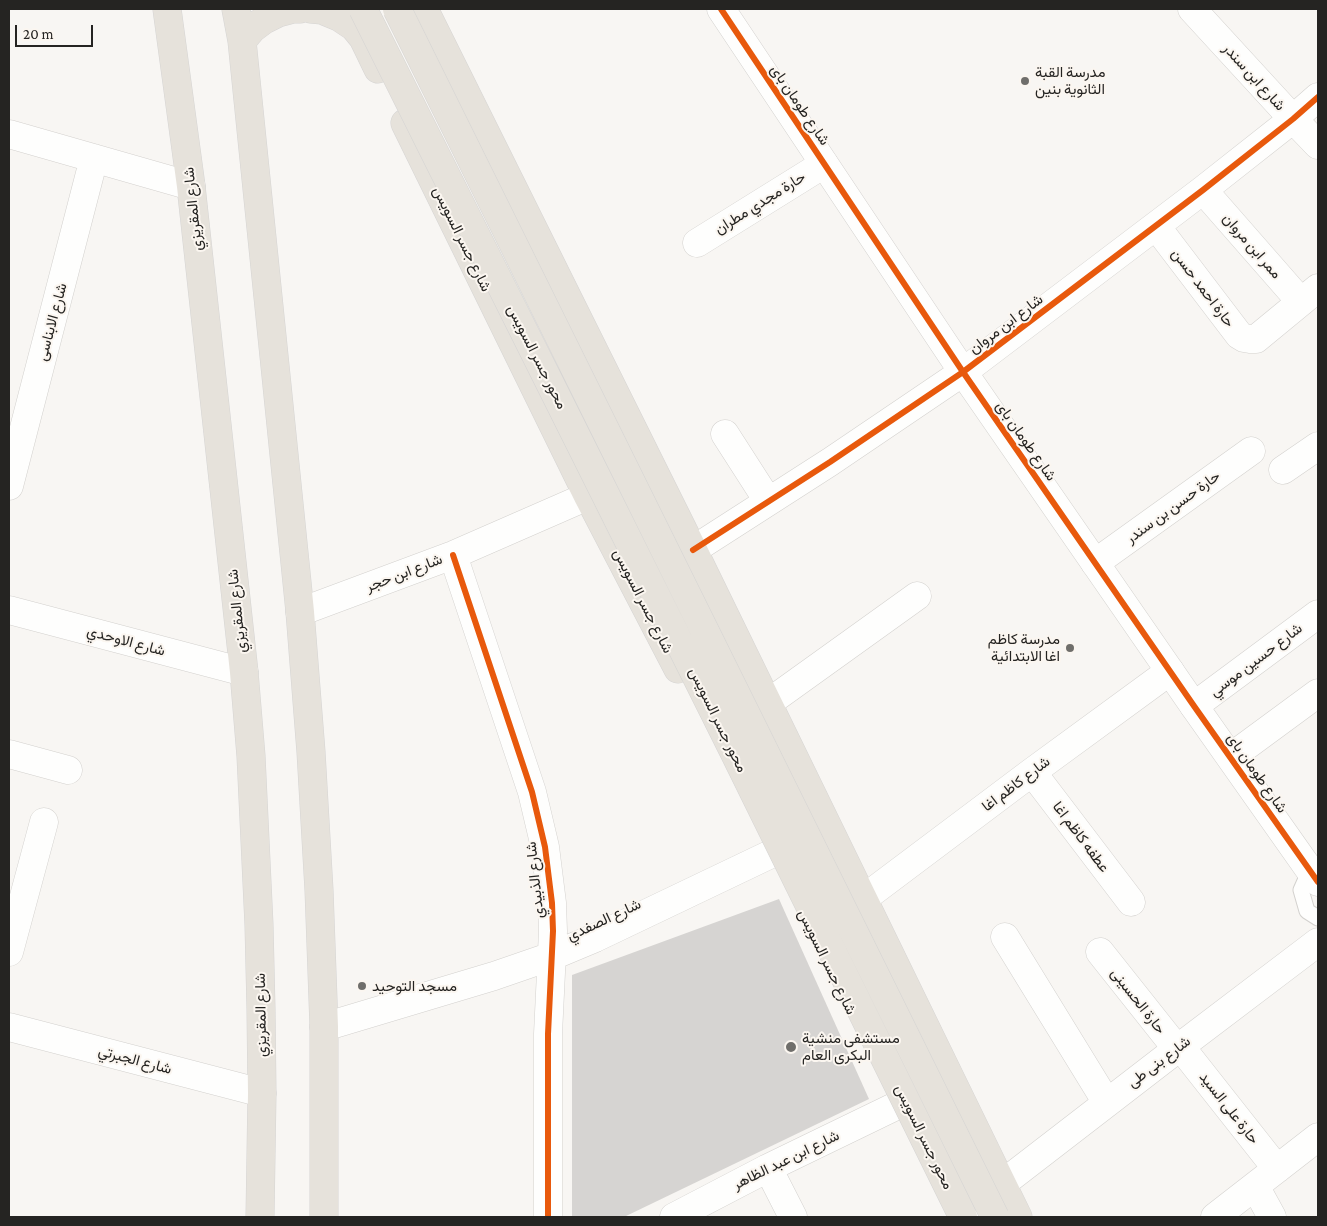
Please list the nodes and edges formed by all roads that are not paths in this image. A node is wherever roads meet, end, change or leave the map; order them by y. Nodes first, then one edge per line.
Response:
1 (166, 9) edge
2 (300, 9) edge
3 (311, 9) edge
4 (397, 9) edge
5 (424, 9) edge
6 (721, 9) edge
7 (1192, 9) edge
8 (354, 15) edge
9 (241, 22) edge
10 (1318, 97) edge
11 (1293, 119) junction
12 (9, 134) edge
13 (1318, 145) edge
14 (94, 158) junction
15 (824, 164) junction
16 (191, 186) junction
17 (1203, 190) junction
18 (1156, 226) junction
19 (697, 243) dead end
20 (1309, 295) edge
21 (963, 372) junction
22 (725, 434) dead end
23 (1318, 446) edge
24 (1251, 450) dead end
25 (1283, 470) dead end
26 (9, 486) edge
27 (588, 496) junction
28 (768, 501) junction
29 (693, 550) junction
30 (452, 555) junction
31 (1095, 563) junction
32 (917, 596) dead end
33 (9, 610) edge
34 (300, 612) junction
35 (1318, 614) edge
36 (1170, 671) junction
37 (244, 672) junction
38 (1318, 693) edge
39 (768, 703) junction
40 (1194, 706) junction
41 (9, 754) edge
42 (1231, 757) junction
43 (68, 770) dead end
44 (1032, 772) junction
45 (44, 822) dead end
46 (773, 853) junction
47 (1314, 876) edge
48 (863, 899) junction
49 (1131, 902) dead end
50 (1318, 918) edge
51 (1005, 937) dead end
52 (1318, 942) edge
53 (9, 952) edge
54 (1100, 952) dead end
55 (552, 956) junction
56 (9, 1027) edge
57 (324, 1027) junction
58 (1179, 1048) junction
59 (262, 1093) junction
60 (1107, 1102) junction
61 (898, 1105) junction
62 (1318, 1137) edge
63 (987, 1154) junction
64 (768, 1168) junction
65 (1277, 1169) junction
66 (936, 1182) junction
67 (1002, 1184) junction
68 (1255, 1186) junction
69 (260, 1217) edge
70 (324, 1217) edge
71 (548, 1217) edge
72 (674, 1217) edge
73 (793, 1217) edge
74 (954, 1217) edge
75 (964, 1217) edge
76 (995, 1217) edge
77 (1018, 1217) edge
78 (1215, 1217) edge
79 (1272, 1217) edge

1 - 16 main road, شارع المقريزي
2 - 9 main road
3 - 8 main road, شارع جسر السويس
4 - 76 main road, محور جسر السويس, bridge
5 - 29 main road
6 - 15 street, شارع طومان باى
7 - 11 street, شارع ابن سندر
8 - 27 main road, شارع جسر السويس
8 - 75 main road, محور جسر السويس, bridge
9 - 34 main road
10 - 11 street, شارع ابن مروان
11 - 13 street, شارع ابن سندر
11 - 17 street, شارع ابن مروان
12 - 14 street
14 - 16 street
14 - 26 street, شارع الابناسى
15 - 19 street, حارة مجدي مطران
15 - 21 street, شارع طومان باى
16 - 37 main road, شارع المقريزي
17 - 18 street, شارع ابن مروان
17 - 20 street, ممر ابن مروان
18 - 20 street, حارة احمد حسن
18 - 21 street, شارع ابن مروان
21 - 28 street, شارع ابن مروان
21 - 31 street, شارع طومان باى
22 - 28 street
23 - 25 street
24 - 31 street, حارة حسن بن سندر
27 - 30 street, شارع ابن حجر
27 - 46 main road, شارع جسر السويس
28 - 29 street, شارع ابن مروان
29 - 39 main road
30 - 34 street, شارع ابن حجر
30 - 55 street, شارع الذبيدي
31 - 36 street, شارع طومان باى
32 - 39 street
33 - 37 street, شارع الاوحدي
34 - 57 main road
35 - 40 street, شارع حسين موسي
36 - 40 street, شارع طومان باى
36 - 44 street, شارع كاظم اغا
37 - 59 main road, شارع المقريزي
38 - 42 street
39 - 48 main road
40 - 42 street, شارع طومان باى
41 - 43 street
42 - 47 street, شارع طومان باى
44 - 48 street, شارع كاظم اغا
44 - 49 street, عطفه كاظم اغا
45 - 53 street
46 - 55 street, شارع الصفدي
46 - 61 main road, شارع جسر السويس
47 - 50 lane
48 - 63 main road
51 - 60 street
52 - 58 street, شارع بنى طى
54 - 58 street, حارة الحسينى
55 - 57 street, شارع الصفدي
55 - 71 street, شارع الذبيدي
56 - 59 street, شارع الجبرتي
57 - 70 main road
58 - 60 street, شارع بنى طى
58 - 65 street, حارة على السيد
59 - 69 main road, شارع المقريزي
60 - 67 street, شارع بنى طى
61 - 64 street, شارع ابن عبد الظاهر
61 - 66 main road, شارع جسر السويس
62 - 65 street
63 - 66 main road
63 - 67 main road
64 - 72 street, شارع ابن عبد الظاهر
64 - 73 street
65 - 68 street
66 - 74 main road, شارع جسر السويس
67 - 77 main road
68 - 78 street
68 - 79 street

